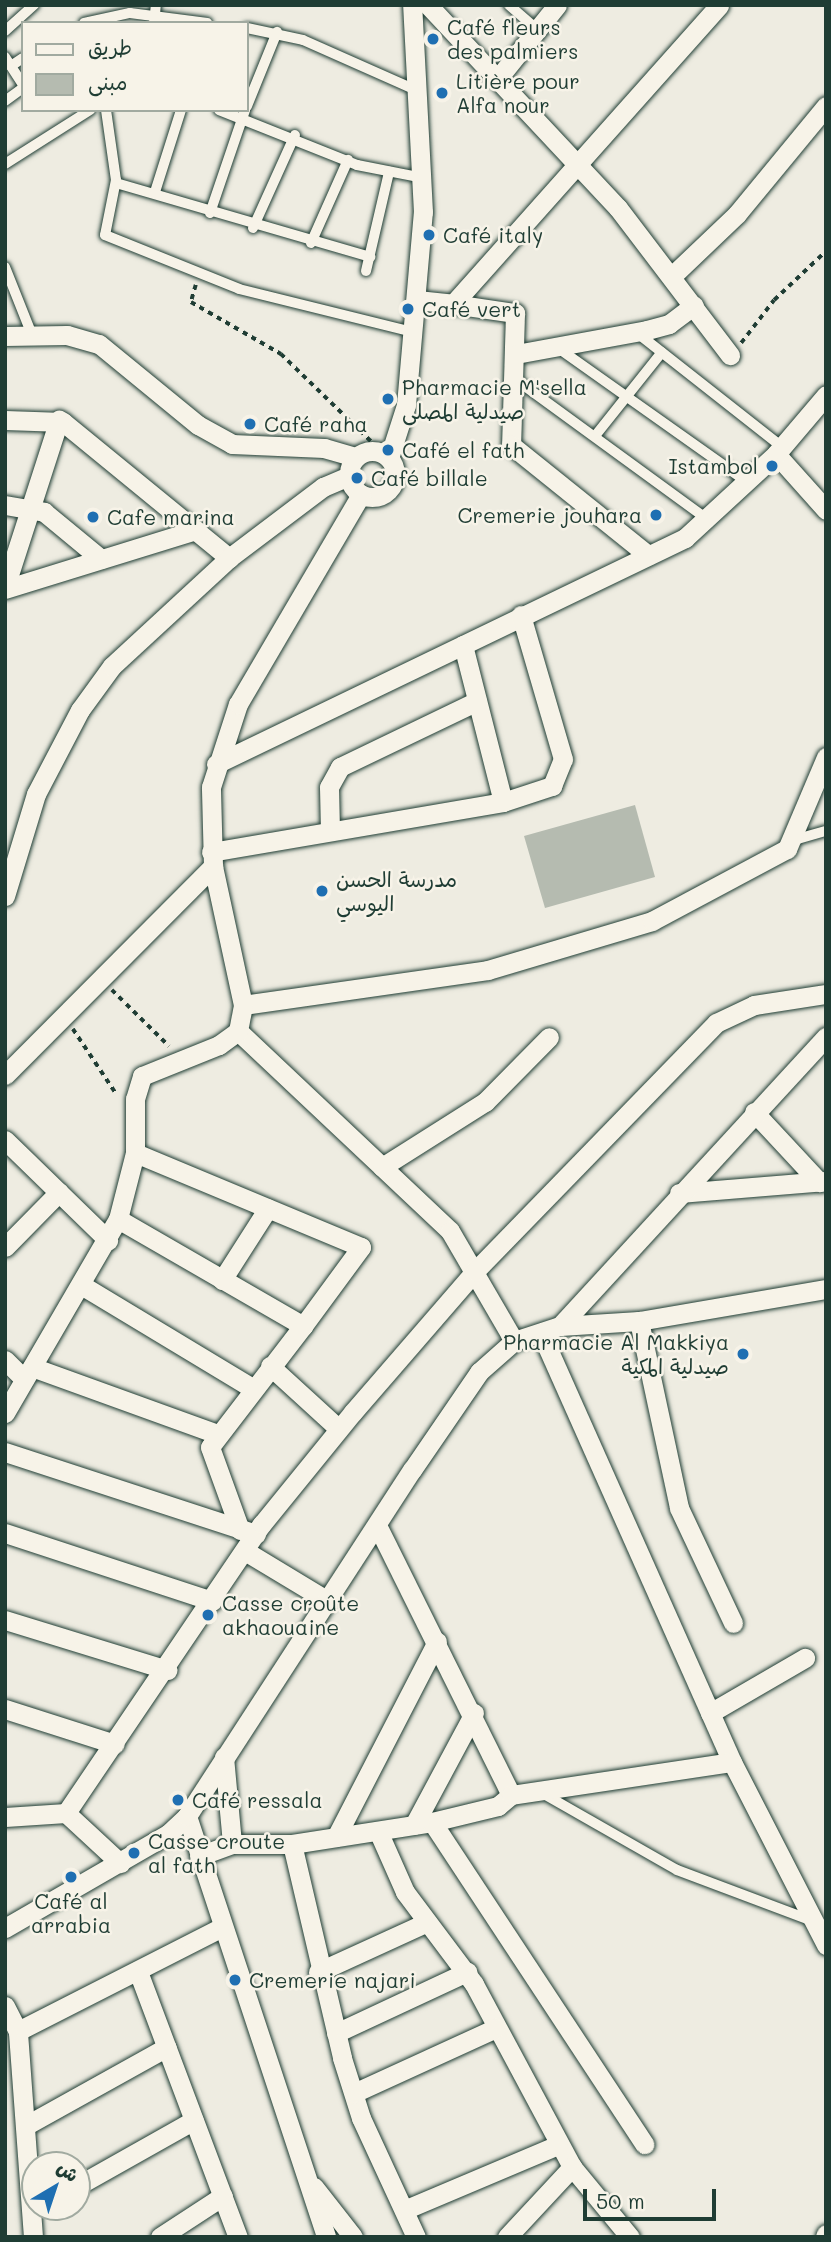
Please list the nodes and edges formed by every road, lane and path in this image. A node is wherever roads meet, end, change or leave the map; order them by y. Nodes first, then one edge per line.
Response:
1 (34, 5) edge
2 (412, 5) edge
3 (509, 5) edge
4 (557, 5) edge
5 (719, 5) edge
6 (437, 8) edge
7 (155, 14) edge
8 (100, 21) edge
9 (195, 21) edge
10 (248, 28) edge
11 (537, 30) junction
12 (5, 31) edge
13 (276, 32) junction
14 (8, 61) edge
15 (499, 77) junction
16 (21, 84) edge
17 (21, 89) edge
18 (420, 91) junction
19 (5, 101) edge
20 (248, 103) edge
21 (826, 106) edge
22 (87, 112) edge
23 (106, 112) edge
24 (180, 112) edge
25 (245, 112) edge
26 (247, 112) edge
27 (295, 135) junction
28 (348, 160) junction
29 (576, 162) junction
30 (5, 164) edge
31 (388, 172) junction
32 (423, 177) junction
33 (116, 183) junction
34 (155, 192) junction
35 (210, 213) junction
36 (253, 228) junction
37 (311, 243) junction
38 (826, 251) edge
39 (370, 257) junction
40 (5, 267) edge
41 (366, 271) dead end
42 (199, 273) junction
43 (672, 276) junction
44 (417, 300) junction
45 (453, 304) junction
46 (694, 305) junction
47 (414, 332) junction
48 (635, 332) junction
49 (33, 335) junction
50 (5, 336) edge
51 (554, 346) junction
52 (662, 352) junction
53 (516, 354) junction
54 (730, 355) joint
55 (515, 379) junction
56 (826, 395) edge
57 (627, 396) junction
58 (5, 420) edge
59 (59, 420) junction
60 (595, 436) junction
61 (779, 450) junction
62 (386, 456) junction
63 (356, 457) junction
64 (349, 477) junction
65 (747, 482) junction
66 (361, 494) junction
67 (5, 505) edge
68 (29, 505) junction
69 (826, 510) edge
70 (707, 519) junction
71 (195, 530) junction
72 (648, 555) junction
73 (229, 558) junction
74 (101, 559) junction
75 (5, 588) edge
76 (521, 615) junction
77 (463, 645) junction
78 (477, 701) junction
79 (826, 757) edge
80 (216, 764) junction
81 (503, 802) junction
82 (330, 831) junction
83 (826, 831) edge
84 (794, 839) junction
85 (212, 859) junction
86 (5, 896) edge
87 (101, 978) junction
88 (826, 994) edge
89 (243, 1005) junction
90 (64, 1016) junction
91 (238, 1031) junction
92 (549, 1037) dead end
93 (826, 1037) edge
94 (182, 1059) junction
95 (5, 1074) edge
96 (754, 1112) junction
97 (135, 1128) junction
98 (9, 1151) edge
99 (135, 1153) junction
100 (382, 1167) junction
101 (822, 1181) edge
102 (59, 1192) junction
103 (679, 1193) junction
104 (268, 1208) junction
105 (118, 1219) junction
106 (108, 1240) junction
107 (5, 1247) edge
108 (475, 1271) junction
109 (222, 1280) junction
110 (83, 1286) junction
111 (826, 1289) edge
112 (639, 1321) junction
113 (303, 1326) junction
114 (560, 1326) junction
115 (541, 1333) junction
116 (514, 1340) junction
117 (5, 1360) edge
118 (270, 1366) junction
119 (28, 1373) junction
120 (252, 1388) junction
121 (5, 1413) edge
122 (338, 1429) junction
123 (217, 1434) junction
124 (5, 1452) edge
125 (377, 1525) junction
126 (248, 1532) junction
127 (5, 1533) edge
128 (245, 1551) junction
129 (212, 1601) junction
130 (328, 1601) junction
131 (5, 1620) edge
132 (733, 1623) dead end
133 (436, 1641) junction
134 (805, 1658) dead end
135 (168, 1670) junction
136 (5, 1709) edge
137 (474, 1713) junction
138 (710, 1713) junction
139 (115, 1744) junction
140 (224, 1757) junction
141 (732, 1762) junction
142 (539, 1790) junction
143 (511, 1795) junction
144 (66, 1813) junction
145 (187, 1816) junction
146 (5, 1817) edge
147 (423, 1823) junction
148 (378, 1831) junction
149 (336, 1837) junction
150 (232, 1844) junction
151 (292, 1844) junction
152 (199, 1856) junction
153 (120, 1863) junction
154 (810, 1920) junction
155 (428, 1922) junction
156 (5, 1928) edge
157 (220, 1928) junction
158 (826, 1945) edge
159 (318, 1972) junction
160 (467, 1972) junction
161 (139, 1974) junction
162 (5, 2006) edge
163 (496, 2028) junction
164 (18, 2031) junction
165 (335, 2033) junction
166 (167, 2047) junction
167 (354, 2093) junction
168 (194, 2120) junction
169 (25, 2126) junction
170 (644, 2144) dead end
171 (558, 2145) junction
172 (28, 2151) edge
173 (572, 2167) junction
174 (304, 2176) junction
175 (91, 2178) edge
176 (223, 2196) junction
177 (404, 2210) junction
178 (624, 2230) edge
179 (160, 2237) edge
180 (238, 2237) edge
181 (326, 2237) edge
182 (353, 2237) edge
183 (416, 2237) edge
184 (507, 2237) edge
185 (602, 2237) edge

1 - 12 lane
2 - 18 street
3 - 11 lane
4 - 11 street
5 - 29 street
6 - 15 street
7 - 8 lane
7 - 9 lane
10 - 13 lane
11 - 15 street
13 - 18 lane
13 - 20 lane
14 - 16 lane
15 - 29 street
17 - 19 lane
18 - 32 street
21 - 43 street
22 - 30 lane
23 - 33 lane
24 - 34 lane
25 - 35 lane
26 - 27 lane
27 - 28 lane
27 - 36 lane
28 - 31 lane
28 - 37 lane
29 - 43 street
29 - 45 street
31 - 32 lane
31 - 39 lane
32 - 44 street
33 - 34 lane
33 - 42 lane
34 - 35 lane
35 - 36 lane
36 - 37 lane
37 - 39 lane
38 - 54 path
39 - 41 lane
40 - 49 lane
42 - 47 lane
42 - 62 path
43 - 46 street
44 - 45 street
44 - 47 street
45 - 53 street
46 - 48 street
46 - 54 street
47 - 62 street
48 - 51 street
48 - 52 lane
49 - 50 street
49 - 63 street
51 - 53 street
51 - 57 lane
52 - 57 lane
52 - 61 lane
53 - 55 street
55 - 60 lane
55 - 72 street
56 - 61 street
57 - 60 lane
57 - 65 lane
58 - 59 street
59 - 68 street
59 - 71 street
60 - 70 lane
61 - 65 street
61 - 69 street
62 - 63 street
62 - 66 street
63 - 64 street
64 - 66 street
64 - 73 street
65 - 70 street
66 - 80 street
67 - 68 street
68 - 74 street
68 - 75 street
70 - 72 street
71 - 73 street
71 - 74 street
72 - 76 street
73 - 86 street
74 - 75 street
76 - 77 street
76 - 81 street
77 - 78 street
77 - 80 street
78 - 81 street
78 - 82 street
79 - 84 street
80 - 85 street
81 - 82 street
82 - 85 street
83 - 84 lane
84 - 89 street
85 - 87 street
85 - 89 street
87 - 90 street
87 - 94 path
88 - 108 street
89 - 91 street
90 - 95 street
90 - 97 path
91 - 94 street
91 - 100 street
92 - 100 street
93 - 96 street
94 - 97 street
96 - 101 street
96 - 103 street
97 - 99 street
98 - 102 street
99 - 104 street
99 - 105 street
100 - 108 street
101 - 103 street
102 - 106 street
102 - 107 street
103 - 114 street
104 - 109 street
104 - 113 street
105 - 106 street
105 - 109 street
106 - 110 street
108 - 116 street
108 - 122 street
109 - 113 street
110 - 119 street
110 - 120 street
111 - 112 street
112 - 114 street
112 - 132 street
113 - 118 street
114 - 115 street
115 - 116 street
115 - 138 street
116 - 125 street
117 - 119 street
118 - 120 street
118 - 122 street
119 - 121 street
119 - 123 street
120 - 123 street
122 - 126 street
123 - 126 street
124 - 126 street
125 - 130 street
125 - 133 street
126 - 128 street
127 - 129 street
128 - 129 street
128 - 130 street
129 - 135 street
130 - 140 street
131 - 135 street
133 - 137 street
133 - 149 street
134 - 138 street
135 - 139 street
136 - 139 street
137 - 143 street
137 - 147 street
138 - 141 street
139 - 144 street
140 - 145 street
140 - 150 street
141 - 142 street
141 - 154 street
142 - 143 street
142 - 154 lane
143 - 147 street
144 - 146 street
144 - 153 street
145 - 152 street
145 - 153 street
147 - 148 street
147 - 170 street
148 - 149 street
148 - 155 street
149 - 151 street
150 - 151 street
150 - 152 street
151 - 159 street
152 - 157 street
153 - 156 street
154 - 158 street
155 - 159 street
155 - 160 street
157 - 161 street
157 - 174 street
159 - 165 street
160 - 163 street
160 - 165 street
161 - 164 street
161 - 166 street
162 - 164 street
163 - 167 street
163 - 171 street
164 - 169 street
165 - 167 street
166 - 168 street
166 - 169 street
167 - 177 street
168 - 175 street
168 - 176 street
169 - 172 street
171 - 173 street
171 - 177 street
173 - 178 street
173 - 184 street
174 - 181 street
174 - 182 street
176 - 179 street
176 - 180 street
177 - 183 street
178 - 185 street

